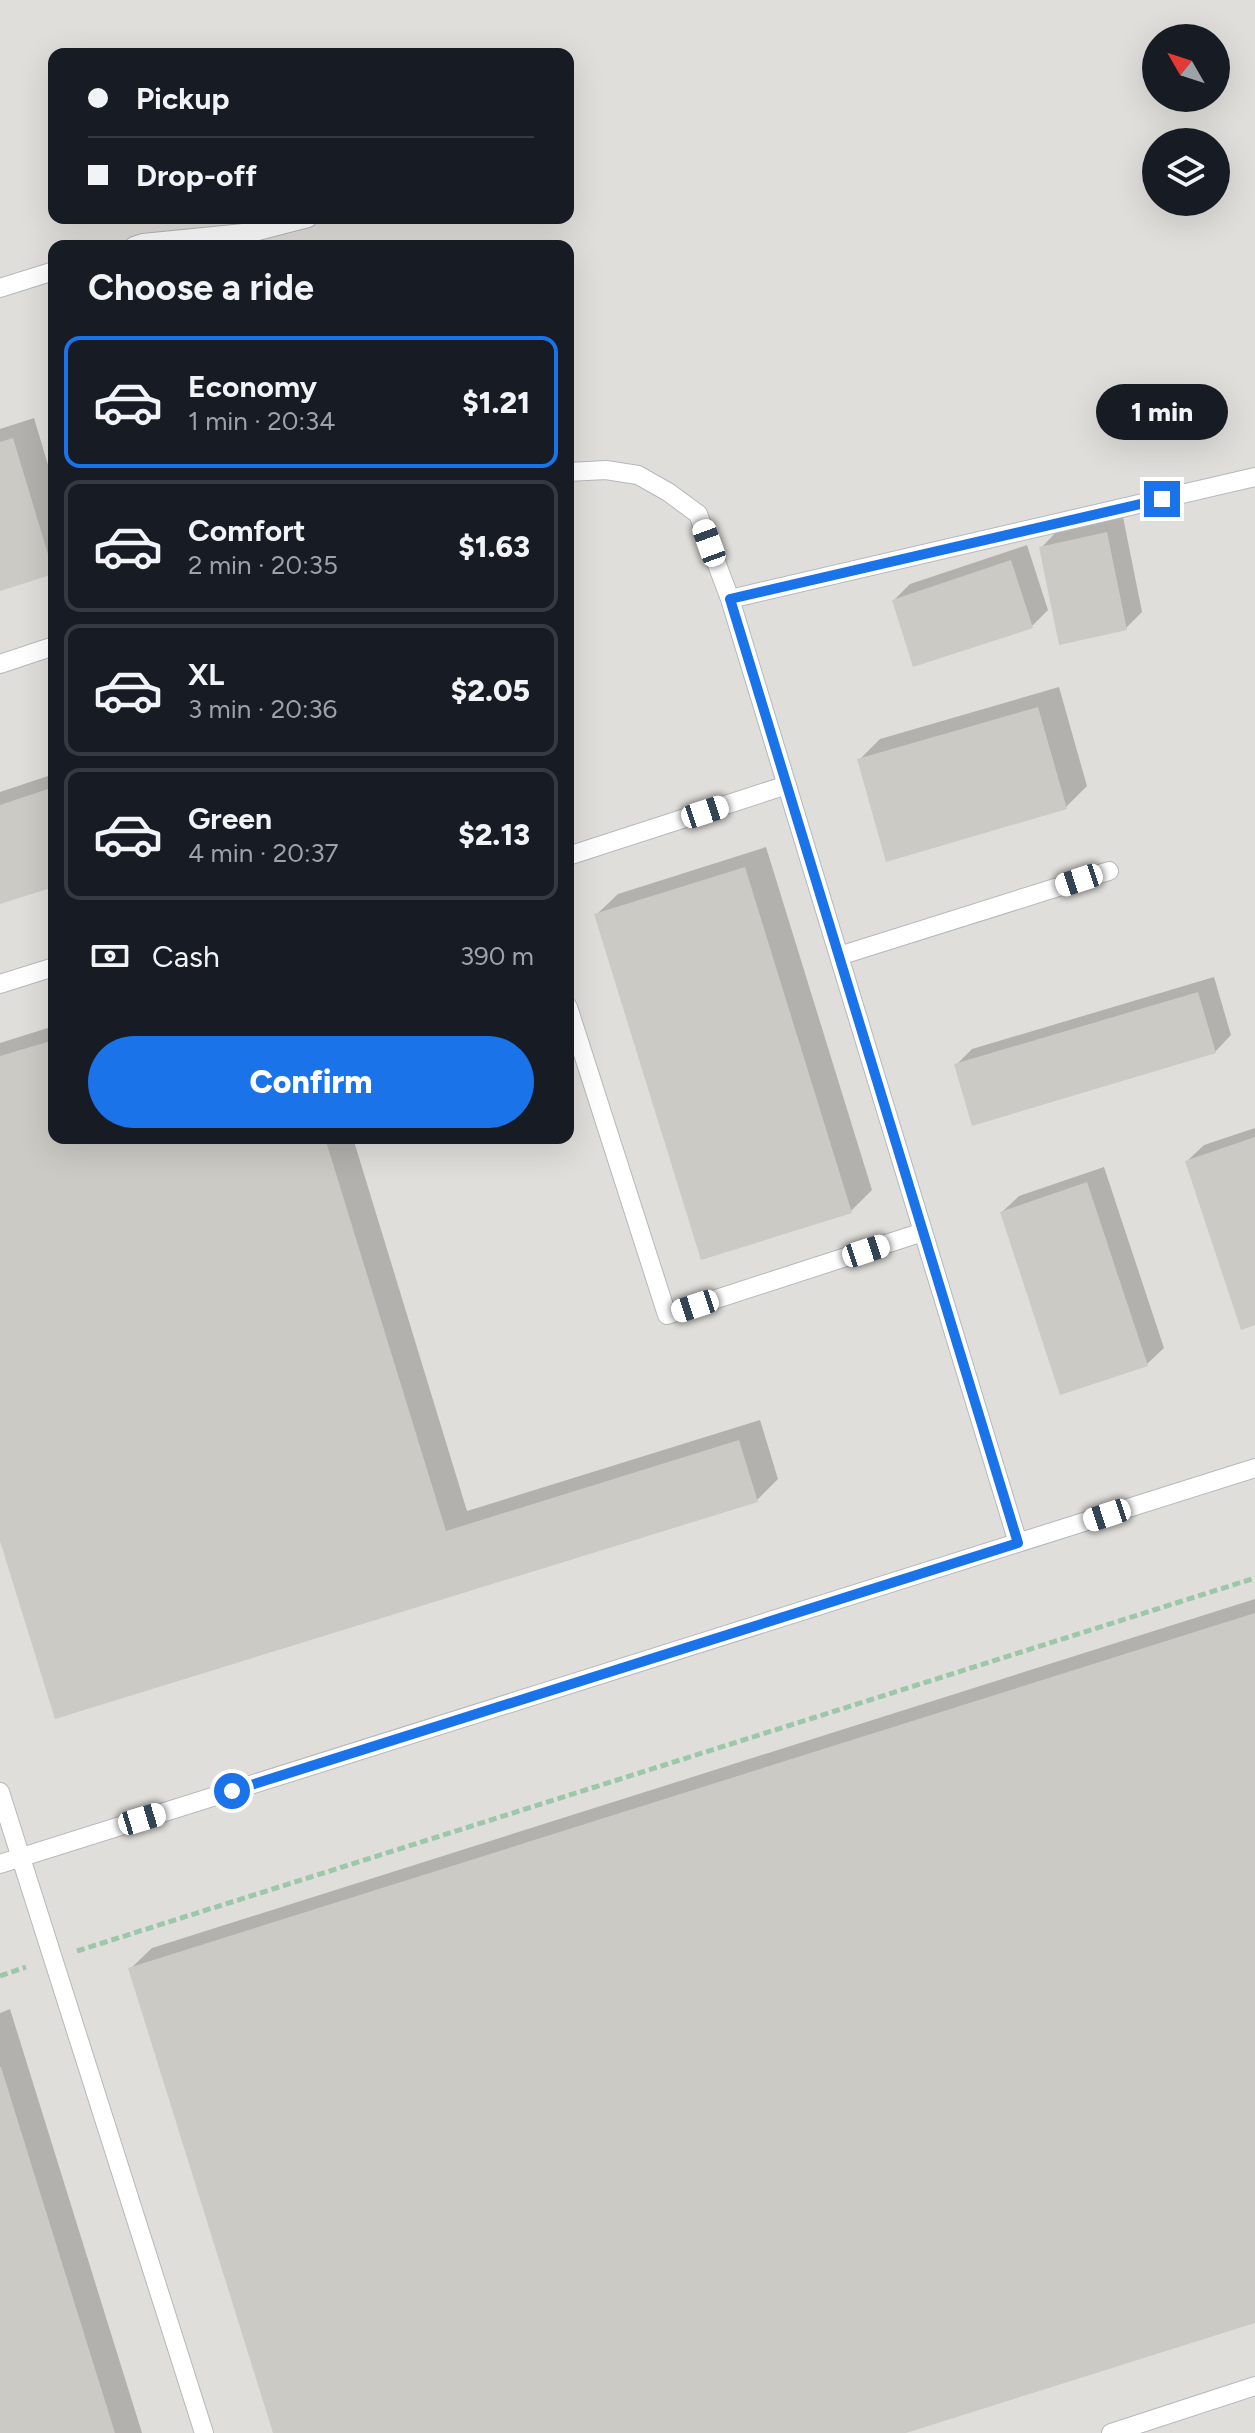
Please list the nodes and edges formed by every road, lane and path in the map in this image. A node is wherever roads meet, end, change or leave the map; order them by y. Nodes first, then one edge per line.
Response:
1 (285, 224) edge
2 (185, 240) edge
3 (48, 273) edge
4 (0, 288) edge
5 (574, 470) edge
6 (1255, 477) edge
7 (730, 599) junction
8 (48, 648) edge
9 (0, 664) edge
10 (787, 785) junction
11 (574, 854) edge
12 (1109, 871) dead end
13 (839, 956) junction
14 (48, 969) edge
15 (0, 984) edge
16 (574, 1026) edge
17 (923, 1232) junction
18 (1255, 1468) edge
19 (1018, 1543) junction
20 (1255, 1578) edge
21 (0, 1792) edge
22 (21, 1857) junction
23 (0, 1864) edge
24 (53, 1958) junction
25 (0, 1976) edge
26 (1255, 2386) edge
27 (204, 2433) edge
28 (1111, 2433) edge

1 - 2 lane
3 - 4 lane
5 - 7 lane
6 - 7 lane
7 - 10 lane
8 - 9 lane
10 - 11 lane
10 - 13 lane
12 - 13 lane
13 - 17 lane
14 - 15 lane
16 - 17 lane
17 - 19 lane
18 - 19 lane
19 - 22 lane
20 - 24 path
21 - 22 lane
22 - 23 lane
22 - 24 lane
24 - 25 path
24 - 27 lane
26 - 28 lane

